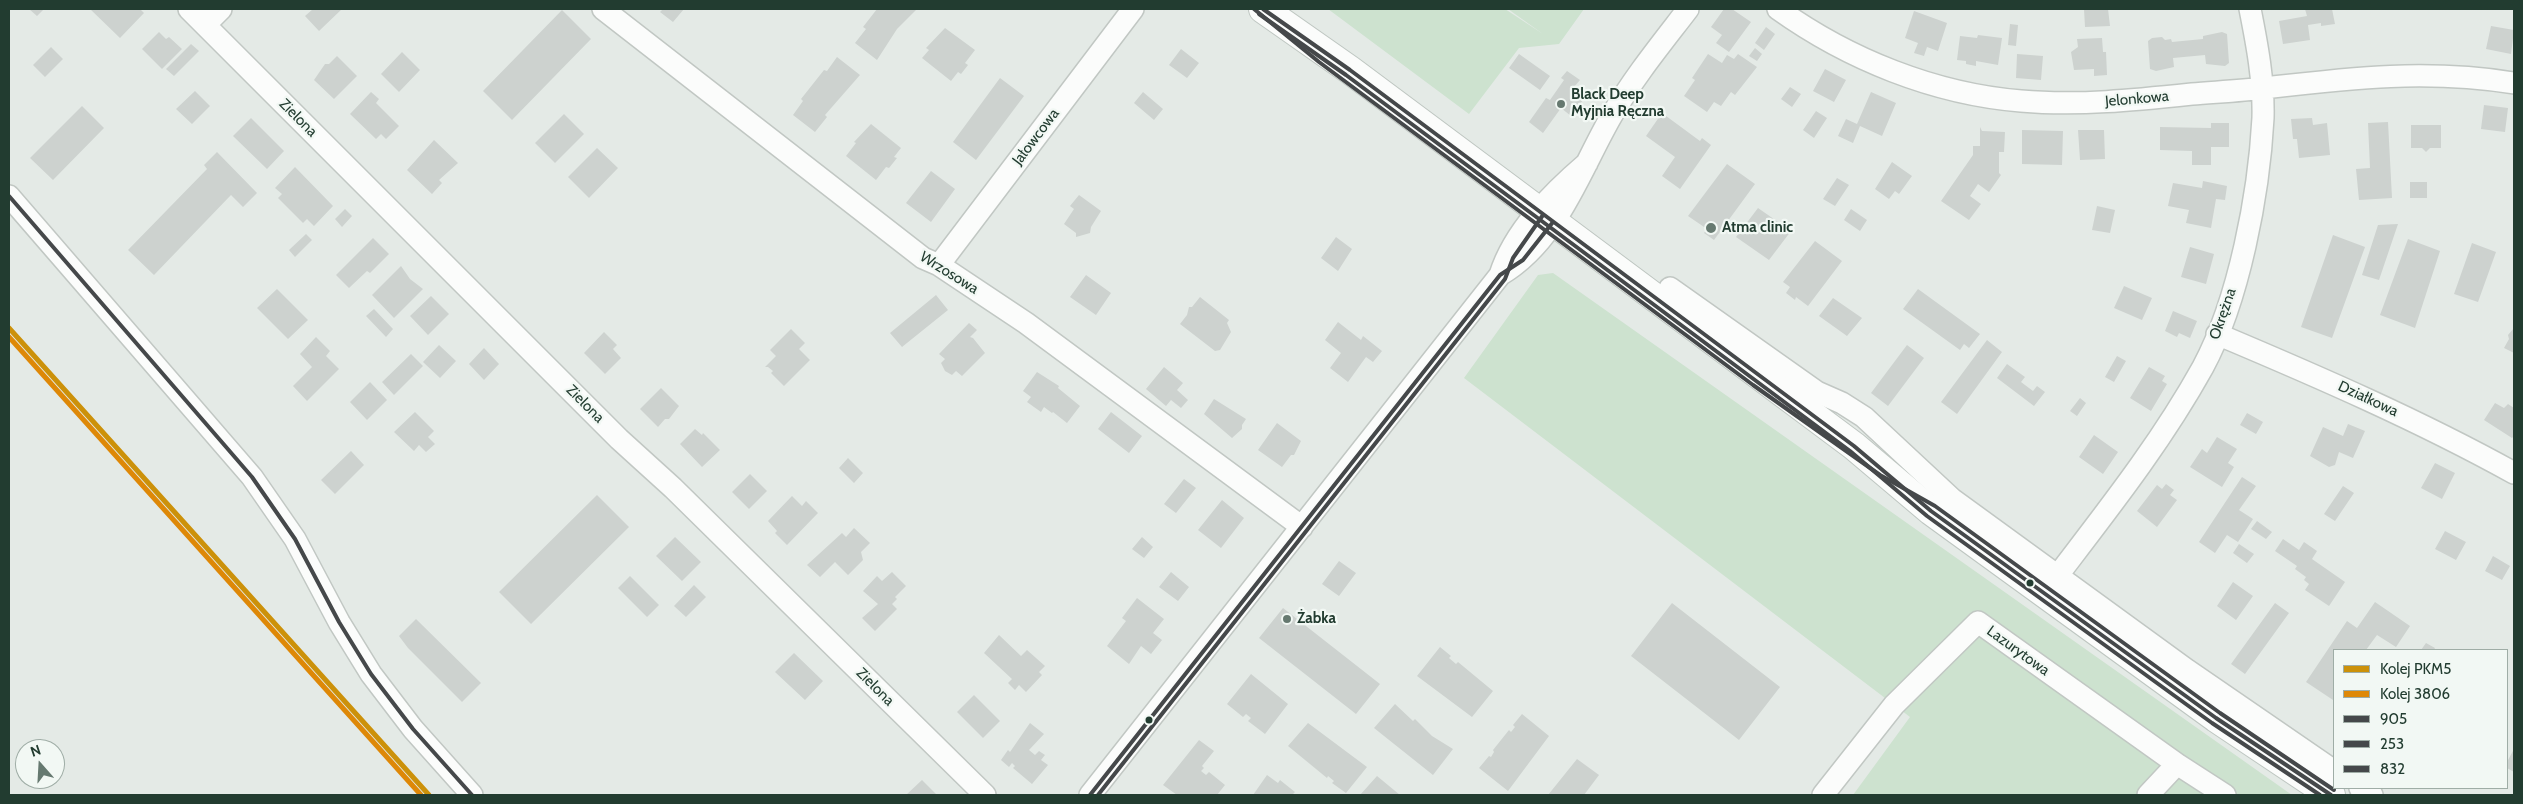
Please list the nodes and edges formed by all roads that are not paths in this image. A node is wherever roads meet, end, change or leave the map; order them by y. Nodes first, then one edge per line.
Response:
1 (189, 9) edge
2 (221, 9) edge
3 (603, 9) edge
4 (1133, 9) edge
5 (1244, 9) edge
6 (1263, 9) edge
7 (1688, 9) edge
8 (1778, 9) edge
9 (2250, 9) edge
10 (205, 25) junction
11 (2514, 83) edge
12 (2262, 89) junction
13 (9, 196) edge
14 (1540, 224) junction
15 (939, 265) junction
16 (1670, 288) dead end
17 (2218, 334) junction
18 (2514, 473) edge
19 (1302, 527) junction
20 (2058, 575) junction
21 (2176, 764) junction
22 (2333, 770) edge
23 (472, 795) edge
24 (986, 795) edge
25 (1090, 795) edge
26 (1822, 795) edge
27 (2148, 795) edge
28 (2225, 795) edge
29 (2331, 795) edge

1 - 10 street, Zielona
2 - 10 street
3 - 15 street, Wrzosowa
4 - 15 street, Jałowcowa
5 - 14 main road
6 - 14 main road
7 - 14 street
8 - 12 street, Jelonkowa
9 - 12 street, Okrężna
10 - 24 street, Zielona
11 - 12 street, Jelonkowa
12 - 17 street, Okrężna
13 - 23 street
14 - 19 street
14 - 29 main road
15 - 19 street, Wrzosowa
16 - 20 street
17 - 18 street, Działkowa
17 - 20 street, Okrężna
19 - 25 street
20 - 22 street
21 - 26 street, Lazurytowa
21 - 27 street
21 - 28 street, Lazurytowa

